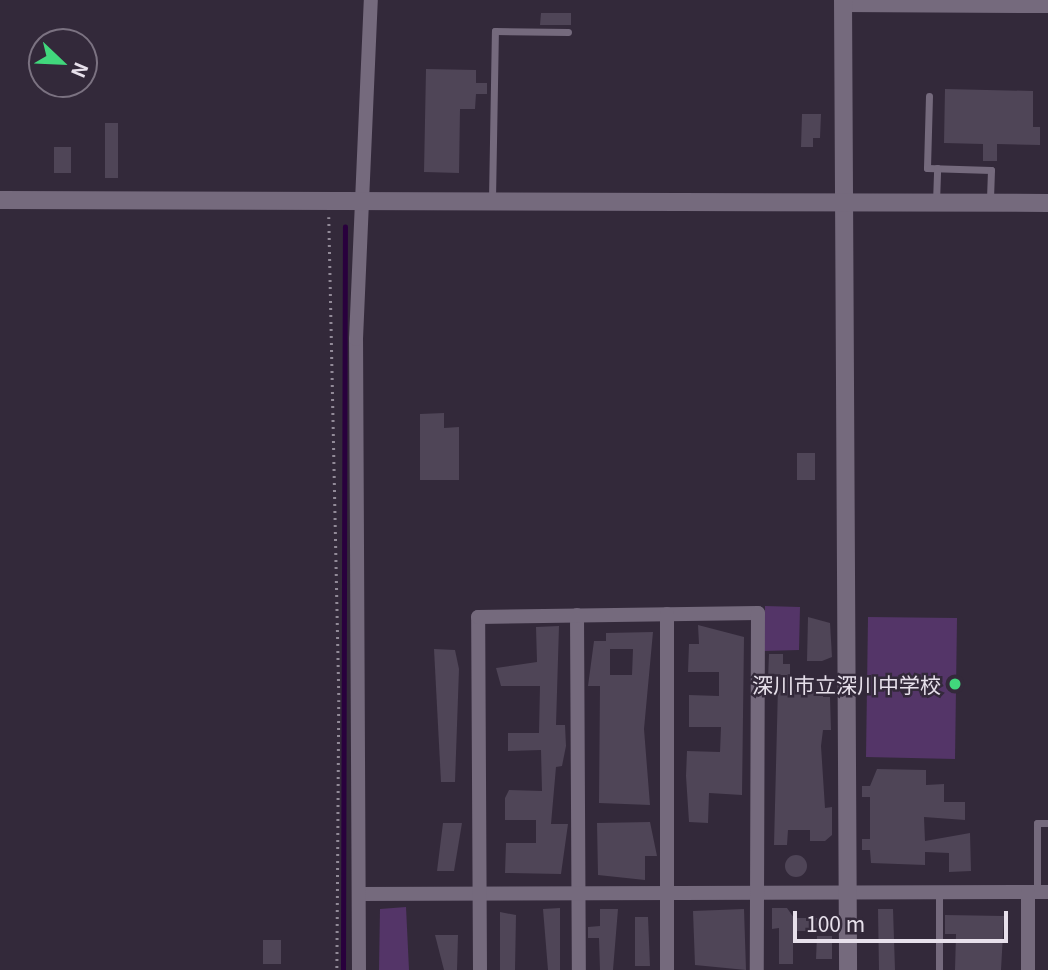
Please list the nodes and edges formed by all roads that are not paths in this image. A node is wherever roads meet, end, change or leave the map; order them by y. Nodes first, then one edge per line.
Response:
1 (371, 0) edge
2 (843, 2) edge
3 (1048, 6) edge
4 (568, 32) dead end
5 (929, 96) dead end
6 (937, 168) junction
7 (0, 200) edge
8 (366, 201) junction
9 (492, 202) junction
10 (845, 203) junction
11 (936, 203) junction
12 (990, 203) junction
13 (1048, 203) edge
14 (667, 614) junction
15 (577, 615) junction
16 (1048, 823) edge
17 (848, 892) junction
18 (939, 892) junction
19 (1038, 892) edge
20 (579, 893) junction
21 (666, 893) junction
22 (756, 893) junction
23 (359, 894) junction
24 (480, 894) junction
25 (359, 970) edge
26 (480, 970) edge
27 (579, 970) edge
28 (667, 970) edge
29 (757, 970) edge
30 (848, 970) edge
31 (939, 970) edge
32 (1028, 970) edge

1 - 8 street
2 - 3 street
2 - 10 street
4 - 9 lane
5 - 6 lane
6 - 11 lane
6 - 12 lane
7 - 8 street
8 - 9 street
8 - 23 street
9 - 10 street
10 - 11 street
10 - 17 street
11 - 12 street
12 - 13 street
14 - 15 street
14 - 21 street
14 - 22 street
15 - 20 street
15 - 24 street
16 - 19 lane
17 - 18 street
17 - 22 street
17 - 30 street
18 - 19 street
18 - 31 lane
19 - 32 street
20 - 21 street
20 - 24 street
20 - 27 street
21 - 22 street
21 - 28 street
22 - 29 street
23 - 24 street
23 - 25 street
24 - 26 street

